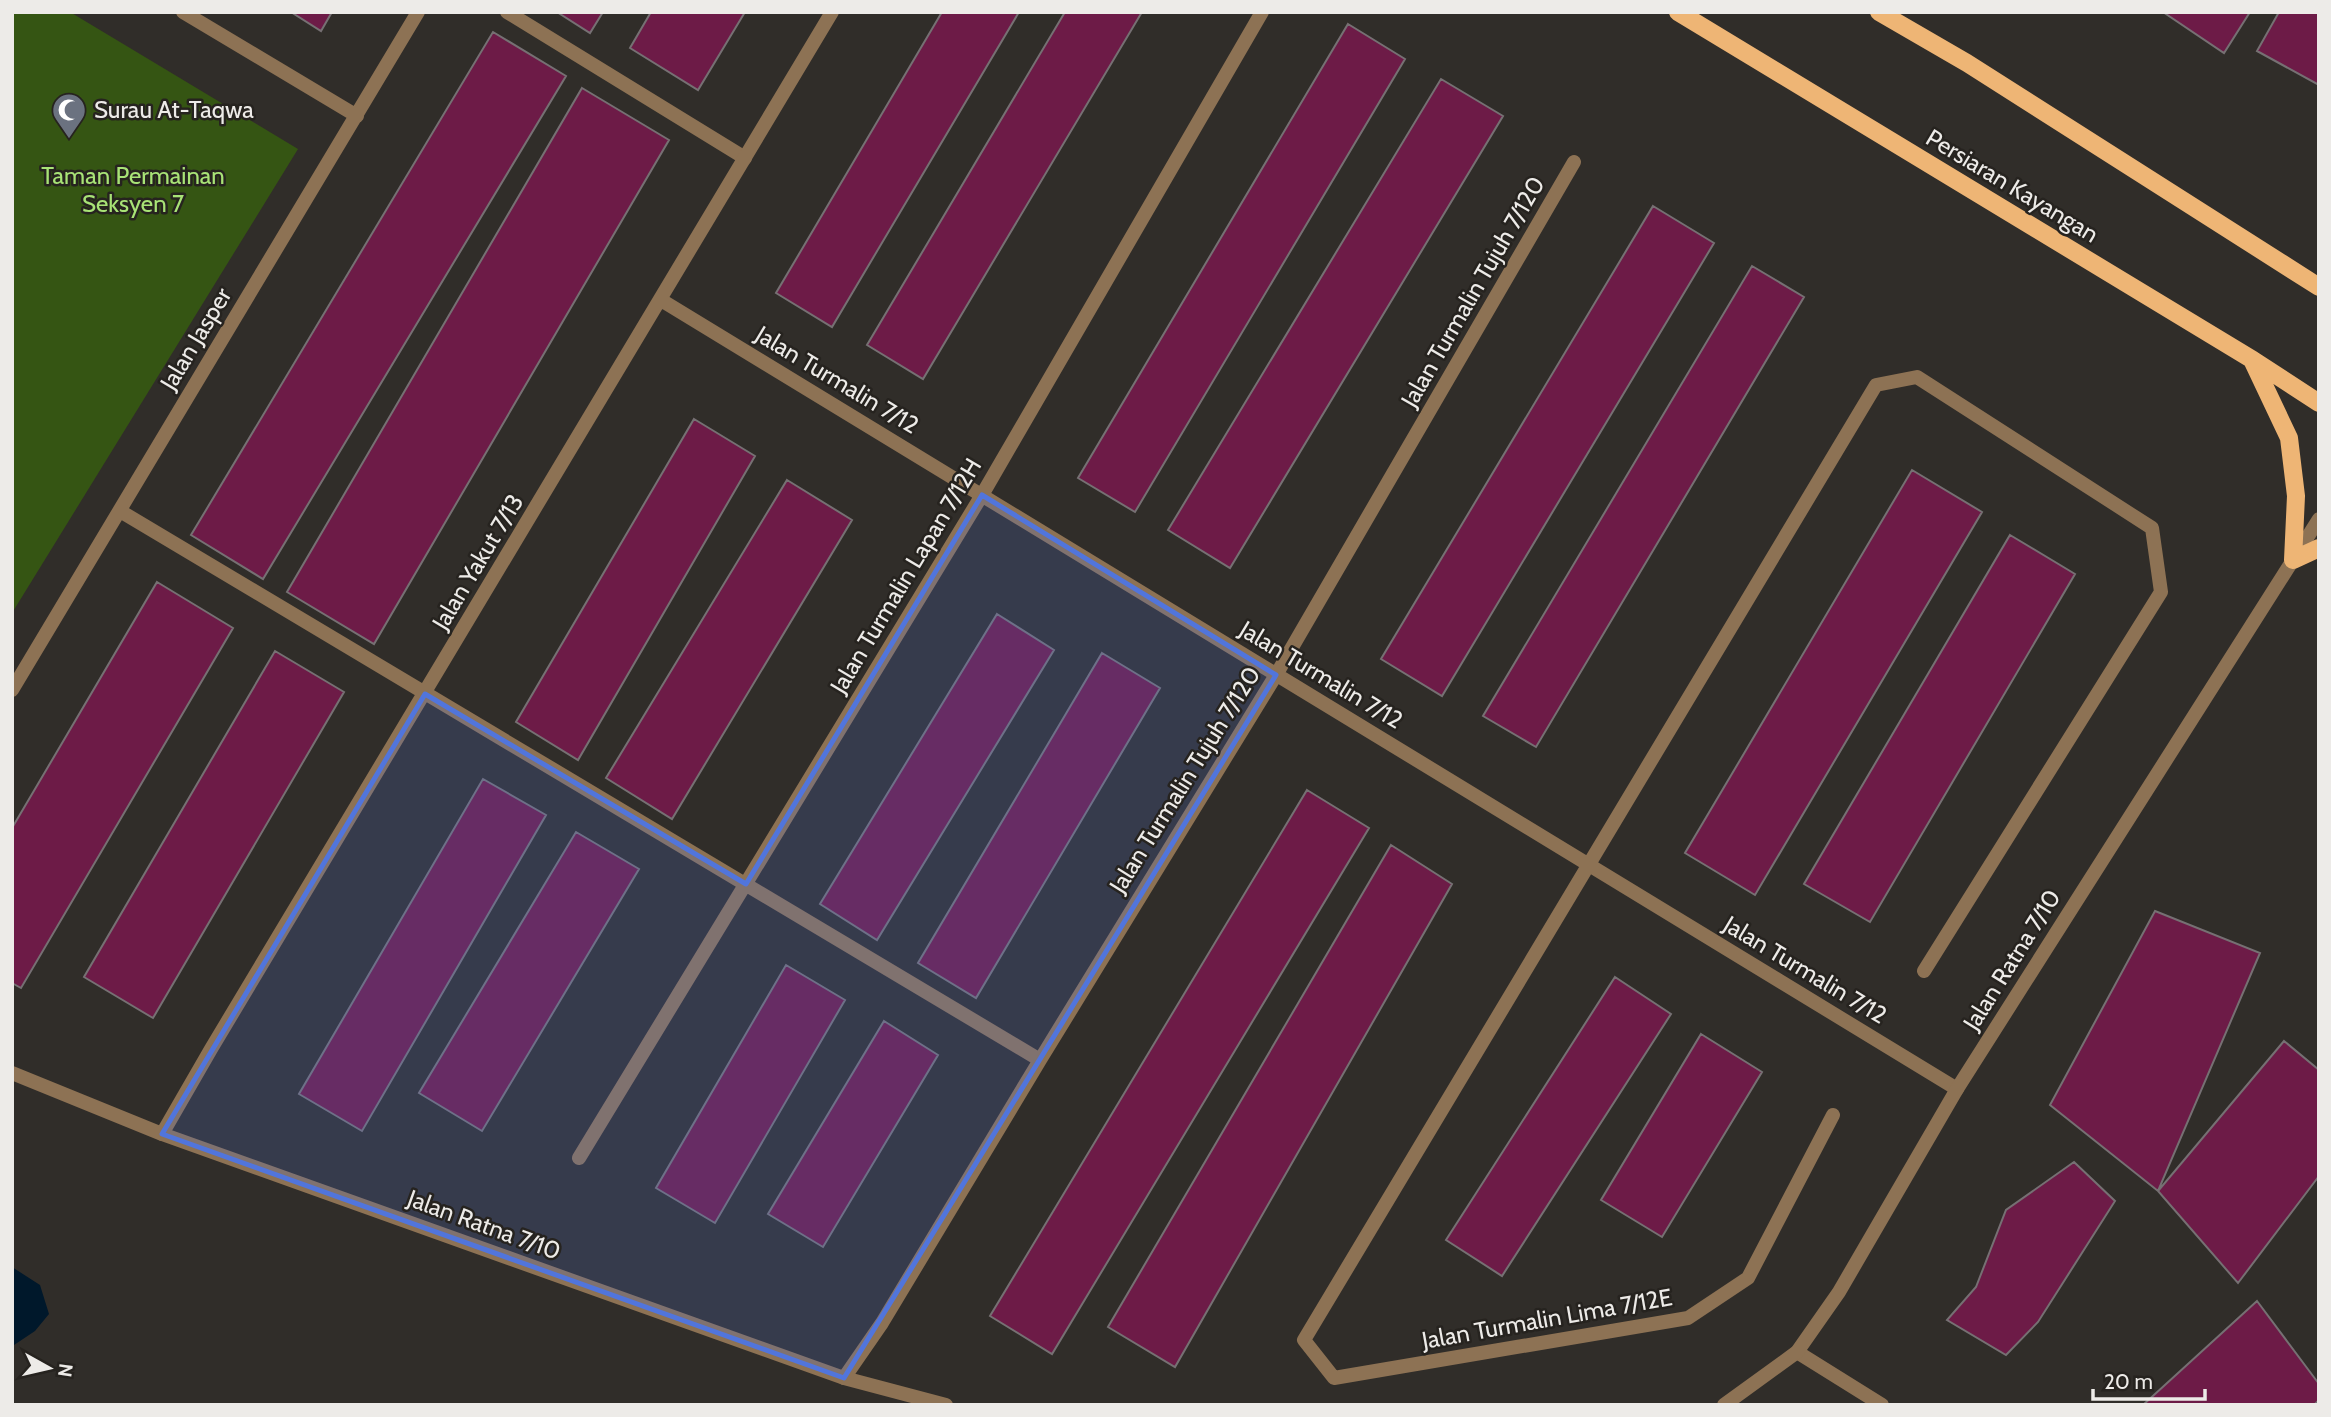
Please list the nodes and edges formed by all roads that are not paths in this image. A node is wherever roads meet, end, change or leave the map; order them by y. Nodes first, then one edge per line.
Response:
1 (183, 12) edge
2 (418, 12) edge
3 (507, 12) edge
4 (832, 12) edge
5 (1262, 12) edge
6 (1678, 12) edge
7 (1879, 12) edge
8 (357, 116) junction
9 (746, 158) junction
10 (1574, 162) dead end
11 (2319, 287) edge
12 (662, 300) junction
13 (2253, 360) junction
14 (2319, 403) edge
15 (982, 495) junction
16 (120, 511) junction
17 (2319, 519) edge
18 (2319, 548) edge
19 (2293, 559) junction
20 (1276, 675) junction
21 (12, 690) edge
22 (425, 695) junction
23 (1589, 865) junction
24 (746, 884) junction
25 (1924, 971) dead end
26 (1040, 1060) junction
27 (12, 1073) edge
28 (1957, 1089) junction
29 (1833, 1115) dead end
30 (162, 1134) junction
31 (579, 1158) dead end
32 (1797, 1352) junction
33 (844, 1378) junction
34 (946, 1405) edge
35 (1724, 1405) edge
36 (1882, 1405) edge

1 - 8 street
2 - 8 street, Jalan Jasper
3 - 9 street
4 - 9 street, Jalan Yakut 7/13
5 - 15 street, Jalan Turmalin Lapan 7/12H
6 - 13 main road, Persiaran Kayangan
7 - 11 main road
8 - 16 street, Jalan Jasper
9 - 12 street, Jalan Yakut 7/13
10 - 20 street, Jalan Turmalin Tujuh 7/120
12 - 15 street, Jalan Turmalin 7/12
12 - 22 street, Jalan Yakut 7/13
13 - 14 main road, Persiaran Kayangan
13 - 19 main road
15 - 20 street, Jalan Turmalin 7/12
15 - 24 street, Jalan Turmalin Lapan 7/12H
16 - 21 street, Jalan Jasper
16 - 22 street
17 - 19 street, Jalan Ratna 7/10
18 - 19 main road
19 - 28 street, Jalan Ratna 7/10
20 - 23 street, Jalan Turmalin 7/12
20 - 26 street, Jalan Turmalin Tujuh 7/120
22 - 24 street
22 - 30 street, Jalan Yakut 7/13
23 - 25 street
23 - 28 street, Jalan Turmalin 7/12
23 - 29 street, Jalan Turmalin Lima 7/12E
24 - 26 street
24 - 31 street, Jalan Turmalin Lapan 7/12H
26 - 33 street, Jalan Turmalin Tujuh 7/120
27 - 30 street, Jalan Ratna 7/10
28 - 32 street, Jalan Ratna 7/10
30 - 33 street, Jalan Ratna 7/10
32 - 35 street, Jalan Ratna 7/10
32 - 36 street
33 - 34 street, Jalan Ratna 7/10

